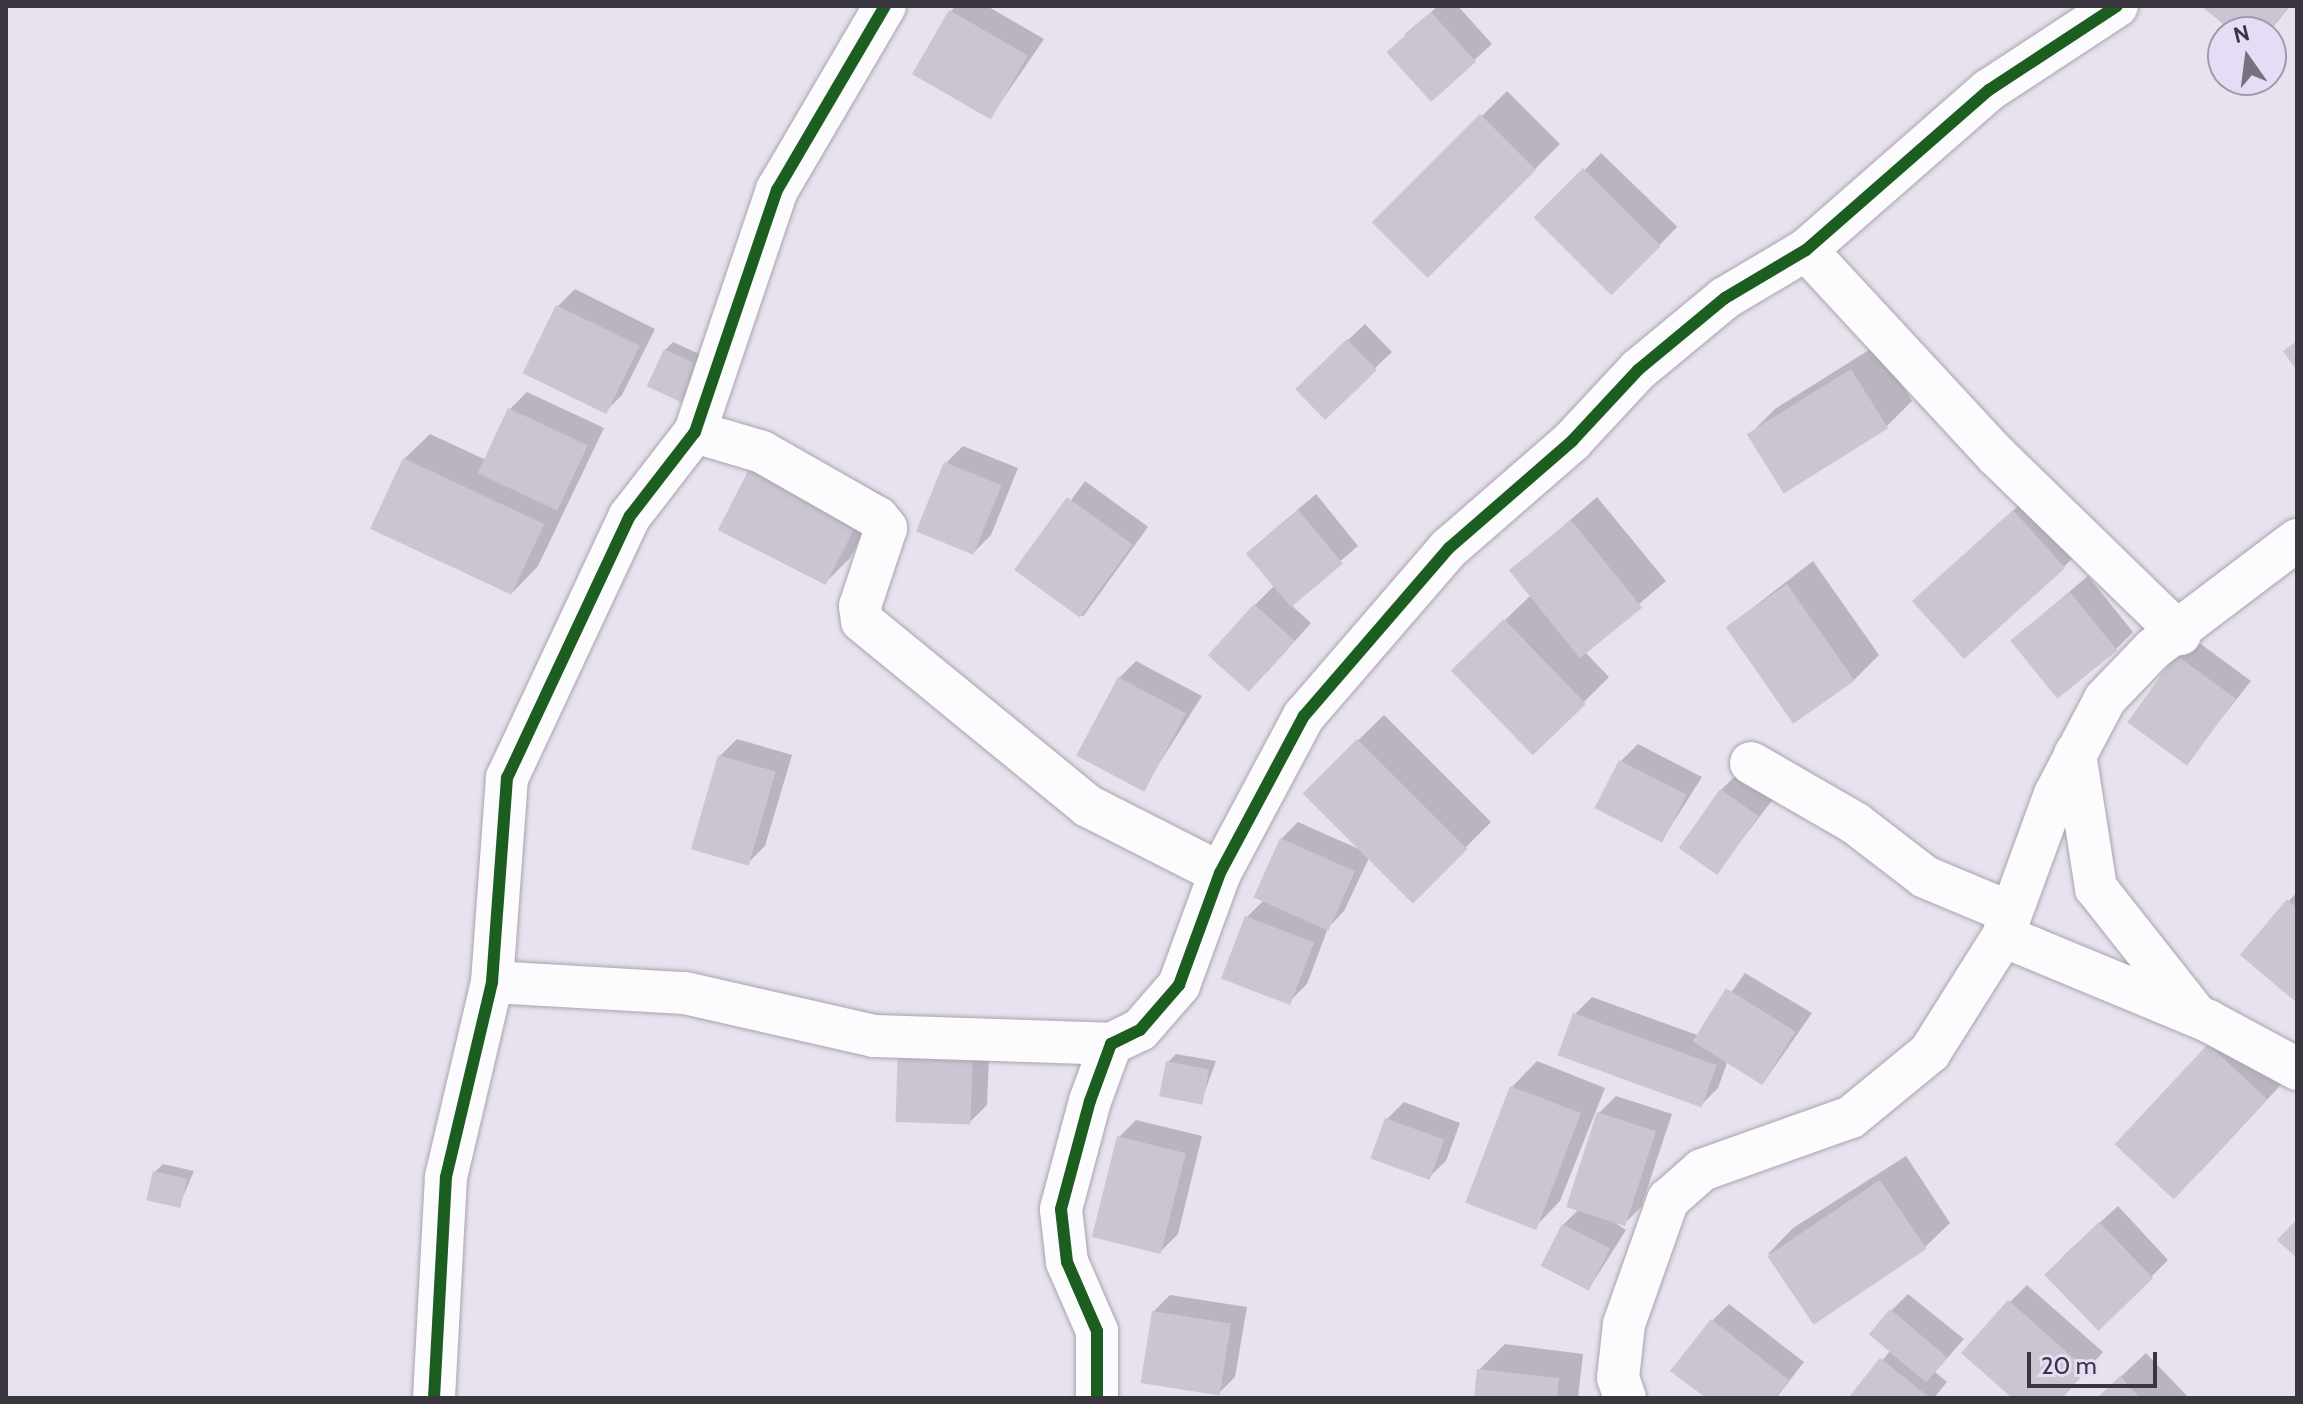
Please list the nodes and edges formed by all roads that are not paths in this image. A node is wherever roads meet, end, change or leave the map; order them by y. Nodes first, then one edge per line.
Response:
1 (885, 6) edge
2 (2117, 6) edge
3 (1806, 250) junction
4 (695, 432) junction
5 (2297, 540) edge
6 (2180, 634) junction
7 (2075, 754) junction
8 (1751, 763) dead end
9 (1220, 873) junction
10 (2007, 925) junction
11 (492, 982) junction
12 (2197, 1016) junction
13 (1111, 1044) junction
14 (2297, 1069) edge
15 (434, 1398) edge
16 (1097, 1398) edge
17 (1625, 1398) edge

1 - 4 street
2 - 3 street
3 - 6 street
3 - 9 street
4 - 9 street
4 - 11 street
5 - 6 street
6 - 7 street
7 - 10 street
7 - 12 street
8 - 10 street
9 - 13 street
10 - 12 street
10 - 17 street
11 - 13 street
11 - 15 street
12 - 14 street
13 - 16 street

